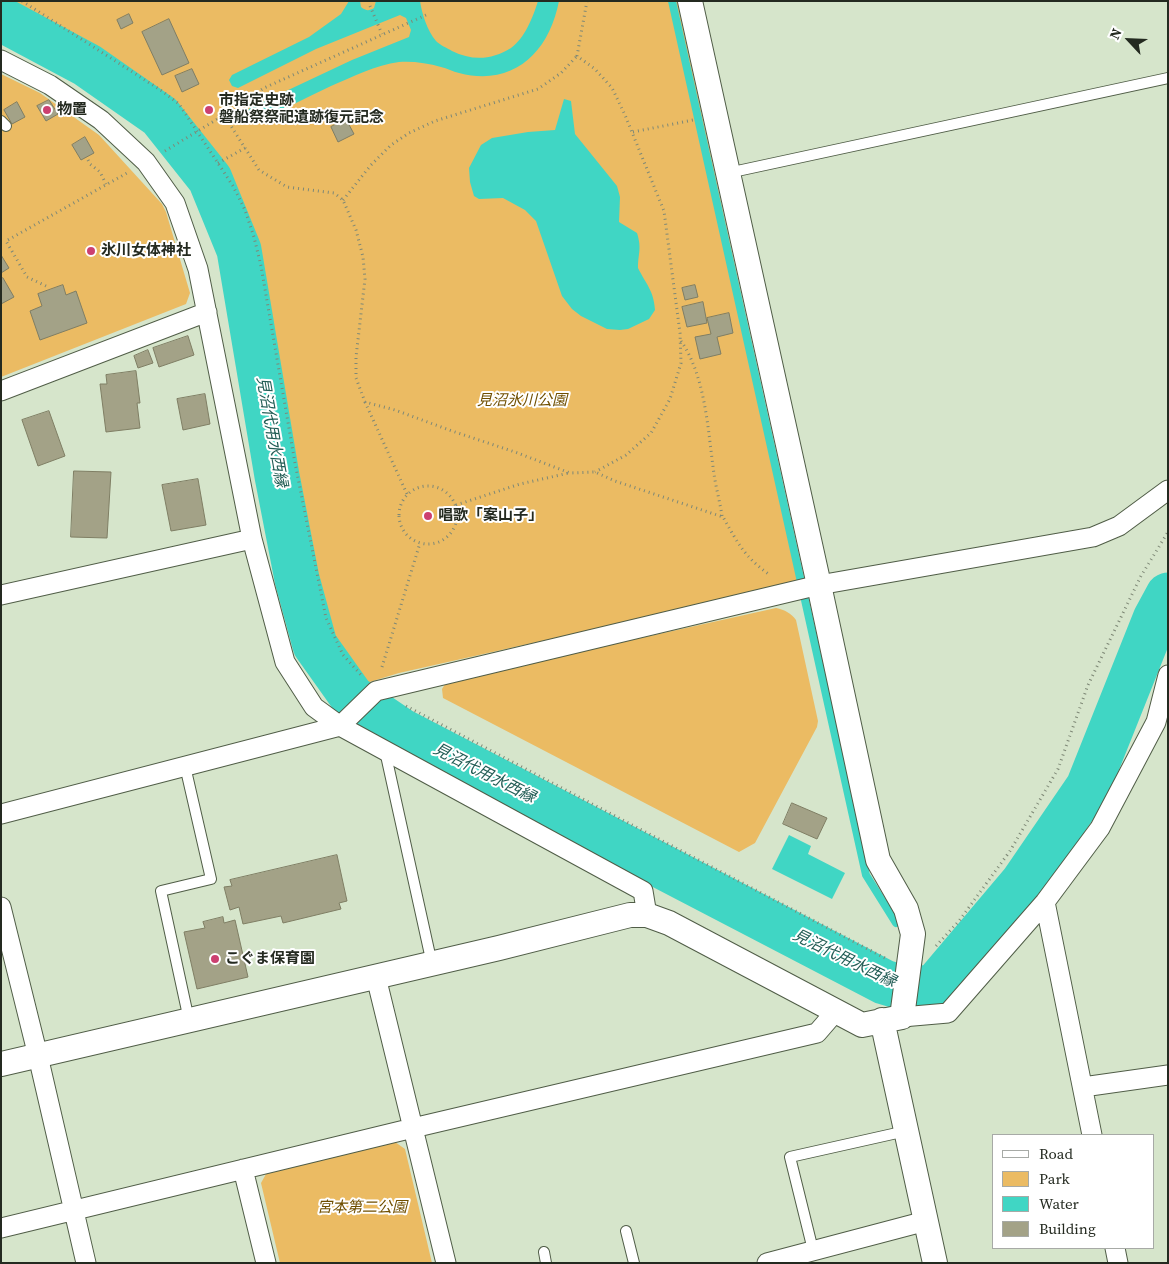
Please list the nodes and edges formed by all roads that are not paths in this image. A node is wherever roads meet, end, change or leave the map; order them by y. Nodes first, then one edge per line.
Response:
1 (690, 1) edge
2 (1, 60) edge
3 (1168, 78) edge
4 (728, 173) junction
5 (207, 312) junction
6 (1, 392) edge
7 (1168, 490) edge
8 (252, 539) junction
9 (819, 585) junction
10 (1, 595) edge
11 (1168, 675) edge
12 (1165, 702) edge
13 (340, 726) junction
14 (385, 751) junction
15 (185, 766) junction
16 (1, 814) edge
17 (1045, 902) junction
18 (1, 907) edge
19 (647, 915) junction
20 (432, 964) junction
21 (376, 977) junction
22 (836, 1011) junction
23 (892, 1019) junction
24 (189, 1020) junction
25 (38, 1056) junction
26 (1, 1064) edge
27 (1168, 1075) edge
28 (1083, 1087) junction
29 (413, 1128) junction
30 (906, 1131) junction
31 (1092, 1134) edge
32 (243, 1169) junction
33 (74, 1210) junction
34 (926, 1221) junction
35 (1, 1228) edge
36 (626, 1231) dead end
37 (1115, 1249) edge
38 (813, 1250) junction
39 (544, 1252) dead end
40 (788, 1260) edge
41 (86, 1263) edge
42 (266, 1263) edge
43 (446, 1263) edge
44 (546, 1263) edge
45 (634, 1263) edge
46 (768, 1263) edge
47 (935, 1263) edge
48 (1118, 1263) edge

1 - 4 street
2 - 5 street
3 - 4 lane
4 - 9 street
5 - 6 street
5 - 8 street
7 - 9 street
8 - 10 street
8 - 13 street
9 - 13 street
9 - 23 street
11 - 12 street
12 - 17 street
13 - 14 street
13 - 15 street
14 - 19 street
14 - 20 lane
15 - 16 street
15 - 24 lane
17 - 23 street
17 - 28 street
18 - 25 street
19 - 20 street
19 - 22 street
20 - 21 street
21 - 24 street
21 - 29 street
22 - 23 street
22 - 29 street
23 - 30 street
24 - 25 street
25 - 26 street
25 - 33 street
27 - 28 street
28 - 31 street
29 - 32 street
29 - 43 street
30 - 34 street
30 - 38 lane
32 - 33 street
32 - 42 street
33 - 35 street
33 - 41 street
34 - 38 street
34 - 47 street
36 - 45 lane
37 - 48 street
38 - 40 street
39 - 44 lane
40 - 46 street

